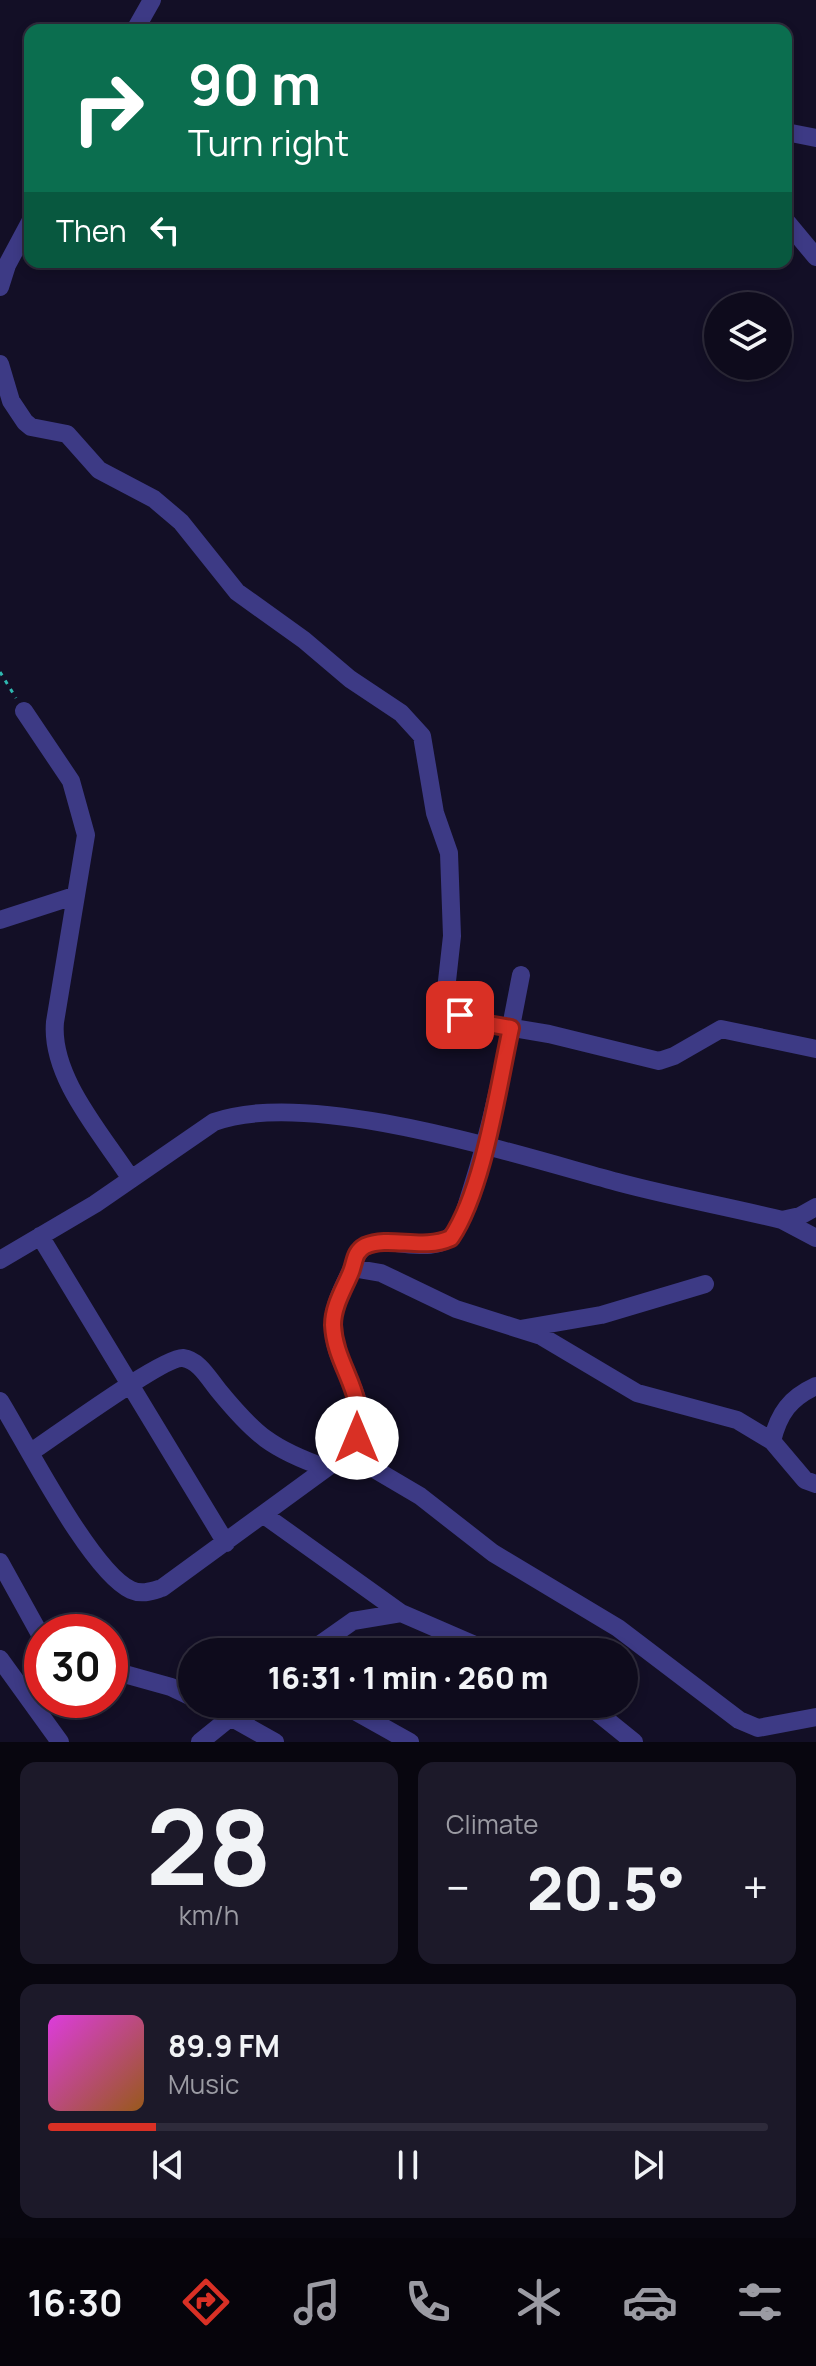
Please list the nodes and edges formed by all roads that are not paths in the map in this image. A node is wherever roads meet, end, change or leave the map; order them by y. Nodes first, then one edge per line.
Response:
1 (152, 0) edge
2 (138, 24) edge
3 (792, 133) edge
4 (816, 138) edge
5 (792, 228) edge
6 (24, 233) edge
7 (816, 257) edge
8 (0, 287) edge
9 (0, 364) edge
10 (24, 711) road end
11 (74, 896) junction
12 (0, 920) edge
13 (521, 975) dead end
14 (511, 1028) junction
15 (816, 1049) edge
16 (485, 1147) junction
17 (131, 1179) junction
18 (816, 1207) edge
19 (782, 1220) junction
20 (40, 1236) junction
21 (816, 1238) edge
22 (0, 1260) edge
23 (352, 1268) junction
24 (705, 1284) dead end
25 (520, 1329) junction
26 (130, 1386) junction
27 (816, 1386) edge
28 (0, 1401) edge
29 (772, 1441) junction
30 (31, 1452) junction
31 (347, 1453) junction
32 (326, 1468) junction
33 (816, 1484) edge
34 (264, 1515) junction
35 (226, 1543) junction
36 (0, 1562) edge
37 (401, 1613) junction
38 (29, 1614) edge
39 (329, 1638) edge
40 (459, 1638) edge
41 (0, 1659) edge
42 (128, 1675) edge
43 (178, 1690) edge
44 (816, 1717) edge
45 (230, 1718) edge
46 (233, 1718) edge
47 (367, 1718) edge
48 (604, 1718) edge
49 (60, 1742) edge
50 (200, 1742) edge
51 (275, 1742) edge
52 (410, 1742) edge
53 (634, 1742) edge

1 - 2 street
3 - 4 street
5 - 7 street
6 - 8 street
9 - 14 street
10 - 11 street
11 - 12 street
11 - 17 street
13 - 14 street
14 - 15 street
14 - 16 street
16 - 17 street
16 - 19 street
16 - 23 street
17 - 20 street
18 - 19 street
19 - 21 street
20 - 22 street
20 - 26 street
23 - 25 street
23 - 31 street
24 - 25 street
25 - 29 street
26 - 30 street
26 - 32 street
26 - 35 street
27 - 29 street
28 - 30 street
29 - 33 street
30 - 35 street
31 - 32 street
31 - 44 street
32 - 34 street
34 - 35 street
34 - 37 street
36 - 38 street
37 - 39 street
37 - 40 street
41 - 49 street
42 - 43 street
45 - 50 street
46 - 51 street
47 - 52 street
48 - 53 street

